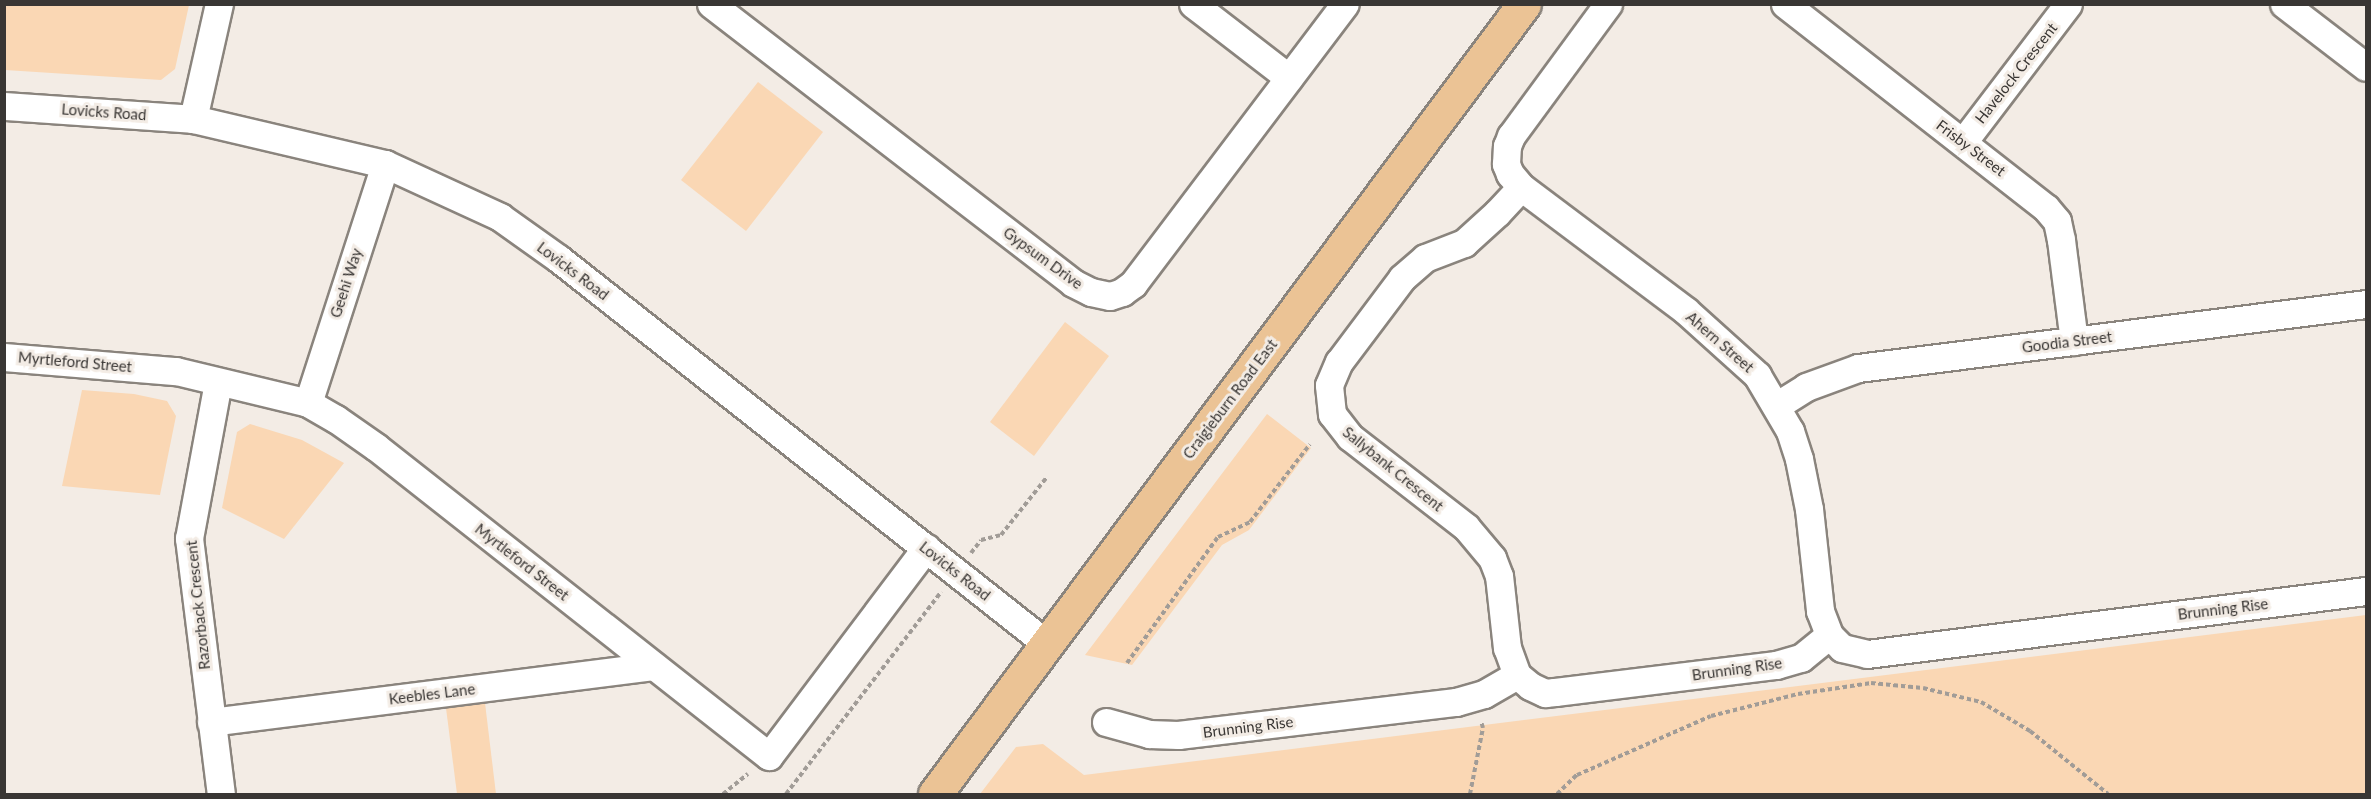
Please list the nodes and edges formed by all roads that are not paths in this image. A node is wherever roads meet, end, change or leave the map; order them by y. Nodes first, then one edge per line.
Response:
1 (219, 4) edge
2 (711, 4) edge
3 (1193, 4) edge
4 (1345, 4) edge
5 (1524, 4) edge
6 (1608, 4) edge
7 (1785, 4) edge
8 (2068, 4) edge
9 (2284, 4) edge
10 (2367, 67) edge
11 (1289, 78) junction
12 (4, 106) edge
13 (193, 119) junction
14 (1963, 142) junction
15 (385, 164) junction
16 (1521, 187) junction
17 (2367, 304) edge
18 (2074, 341) junction
19 (4, 357) edge
20 (218, 382) junction
21 (308, 403) junction
22 (1776, 406) junction
23 (926, 548) junction
24 (2367, 591) edge
25 (1829, 635) junction
26 (1047, 644) junction
27 (653, 666) junction
28 (1516, 675) junction
29 (211, 722) junction
30 (1106, 722) dead end
31 (221, 795) edge
32 (935, 795) edge

1 - 13 street
2 - 11 street, Gypsum Drive
3 - 11 street
4 - 11 street, Gypsum Drive
5 - 26 main road, Craigieburn Road East
6 - 16 street
7 - 14 street, Frisby Street
8 - 14 street, Havelock Crescent
9 - 10 street
12 - 13 street, Lovicks Road
13 - 15 street, Lovicks Road
14 - 18 street, Frisby Street
15 - 21 street, Geehi Way
15 - 23 street, Lovicks Road
16 - 22 street, Ahern Street
16 - 28 street, Sallybank Crescent
17 - 18 street, Goodia Street
18 - 22 street, Goodia Street
19 - 20 street, Myrtleford Street
20 - 21 street, Myrtleford Street
20 - 29 street, Razorback Crescent
21 - 27 street, Myrtleford Street
22 - 25 street, Ahern Street
23 - 26 street, Lovicks Road
23 - 27 street, Myrtleford Street
24 - 25 street, Brunning Rise
25 - 28 street, Brunning Rise
26 - 32 main road, Craigieburn Road East
27 - 29 street, Keebles Lane
28 - 30 street, Brunning Rise
29 - 31 street, Razorback Crescent

